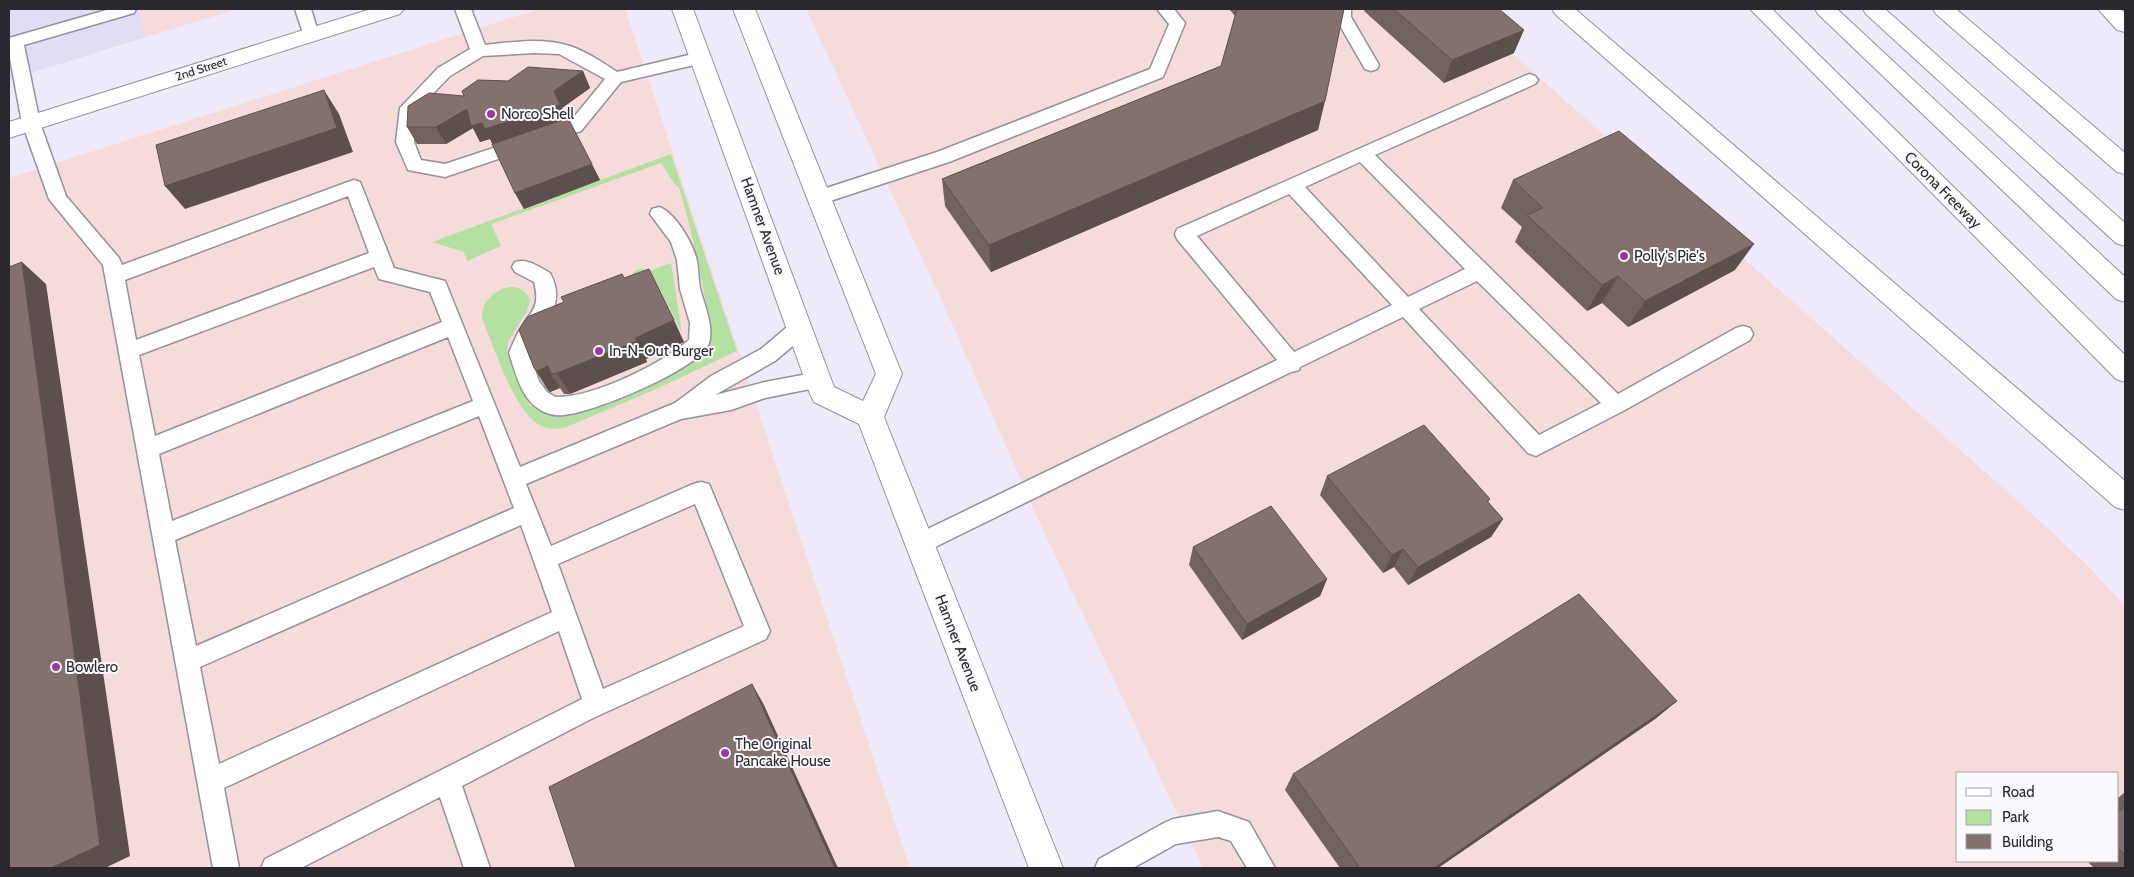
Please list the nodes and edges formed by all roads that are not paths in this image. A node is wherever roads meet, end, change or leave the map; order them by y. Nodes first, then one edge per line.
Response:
1 (128, 9) edge
2 (303, 9) edge
3 (392, 9) edge
4 (463, 9) edge
5 (682, 9) edge
6 (744, 9) edge
7 (1166, 9) edge
8 (1343, 9) edge
9 (1562, 9) edge
10 (1760, 9) edge
11 (1825, 9) edge
12 (1873, 9) edge
13 (1943, 9) edge
14 (2108, 9) edge
15 (2125, 25) edge
16 (311, 34) junction
17 (12, 43) edge
18 (479, 51) junction
19 (701, 58) junction
20 (1371, 65) dead end
21 (615, 78) junction
22 (1529, 80) dead end
23 (32, 123) junction
24 (9, 130) edge
25 (1363, 154) junction
26 (2125, 166) edge
27 (1292, 185) junction
28 (818, 198) junction
29 (660, 214) dead end
30 (2125, 237) edge
31 (380, 257) junction
32 (522, 267) dead end
33 (1479, 271) junction
34 (114, 276) junction
35 (2125, 292) edge
36 (1407, 307) junction
37 (454, 326) junction
38 (800, 328) junction
39 (1743, 334) dead end
40 (128, 351) junction
41 (1292, 364) junction
42 (2125, 371) edge
43 (818, 380) junction
44 (484, 405) junction
45 (1616, 405) junction
46 (678, 412) junction
47 (870, 417) junction
48 (147, 449) junction
49 (515, 479) junction
50 (2125, 498) edge
51 (526, 512) junction
52 (163, 536) junction
53 (919, 544) junction
54 (545, 558) junction
55 (565, 617) junction
56 (187, 661) junction
57 (596, 705) junction
58 (448, 780) junction
59 (210, 781) junction
60 (284, 866) edge
61 (226, 868) edge
62 (477, 868) edge
63 (1046, 868) edge
64 (1108, 868) edge
65 (1262, 868) edge

1 - 17 lane
2 - 16 lane
3 - 16 main road, 2nd Street
4 - 18 lane
5 - 19 main road, Hamner Avenue
6 - 28 main road
7 - 28 lane
8 - 20 lane
9 - 50 main road
10 - 42 main road, Corona Freeway
11 - 35 main road
12 - 30 main road
13 - 26 main road
14 - 15 main road
16 - 23 main road, 2nd Street
17 - 23 lane
18 - 21 lane
18 - 21 lane
19 - 21 lane
19 - 38 main road, Hamner Avenue
22 - 25 lane
23 - 24 main road, 2nd Street
23 - 34 lane
25 - 27 lane
25 - 33 lane
27 - 36 lane
27 - 41 lane
28 - 47 main road
29 - 32 lane
31 - 34 lane
31 - 37 lane
31 - 40 lane
33 - 36 lane
33 - 45 lane
34 - 40 lane
36 - 41 lane
36 - 45 lane
37 - 44 lane
37 - 48 lane
38 - 43 main road, Hamner Avenue
38 - 46 lane
39 - 45 lane
40 - 48 lane
41 - 53 lane
43 - 46 lane
43 - 47 main road, Hamner Avenue
44 - 49 lane
44 - 52 lane
46 - 49 lane
47 - 53 main road, Hamner Avenue
48 - 52 lane
49 - 51 lane
51 - 54 lane
51 - 56 lane
52 - 56 lane
53 - 63 main road, Hamner Avenue
54 - 55 lane
54 - 57 lane
55 - 57 lane
55 - 59 lane
56 - 59 lane
57 - 58 lane
58 - 60 lane
58 - 62 lane
59 - 61 lane
64 - 65 lane

